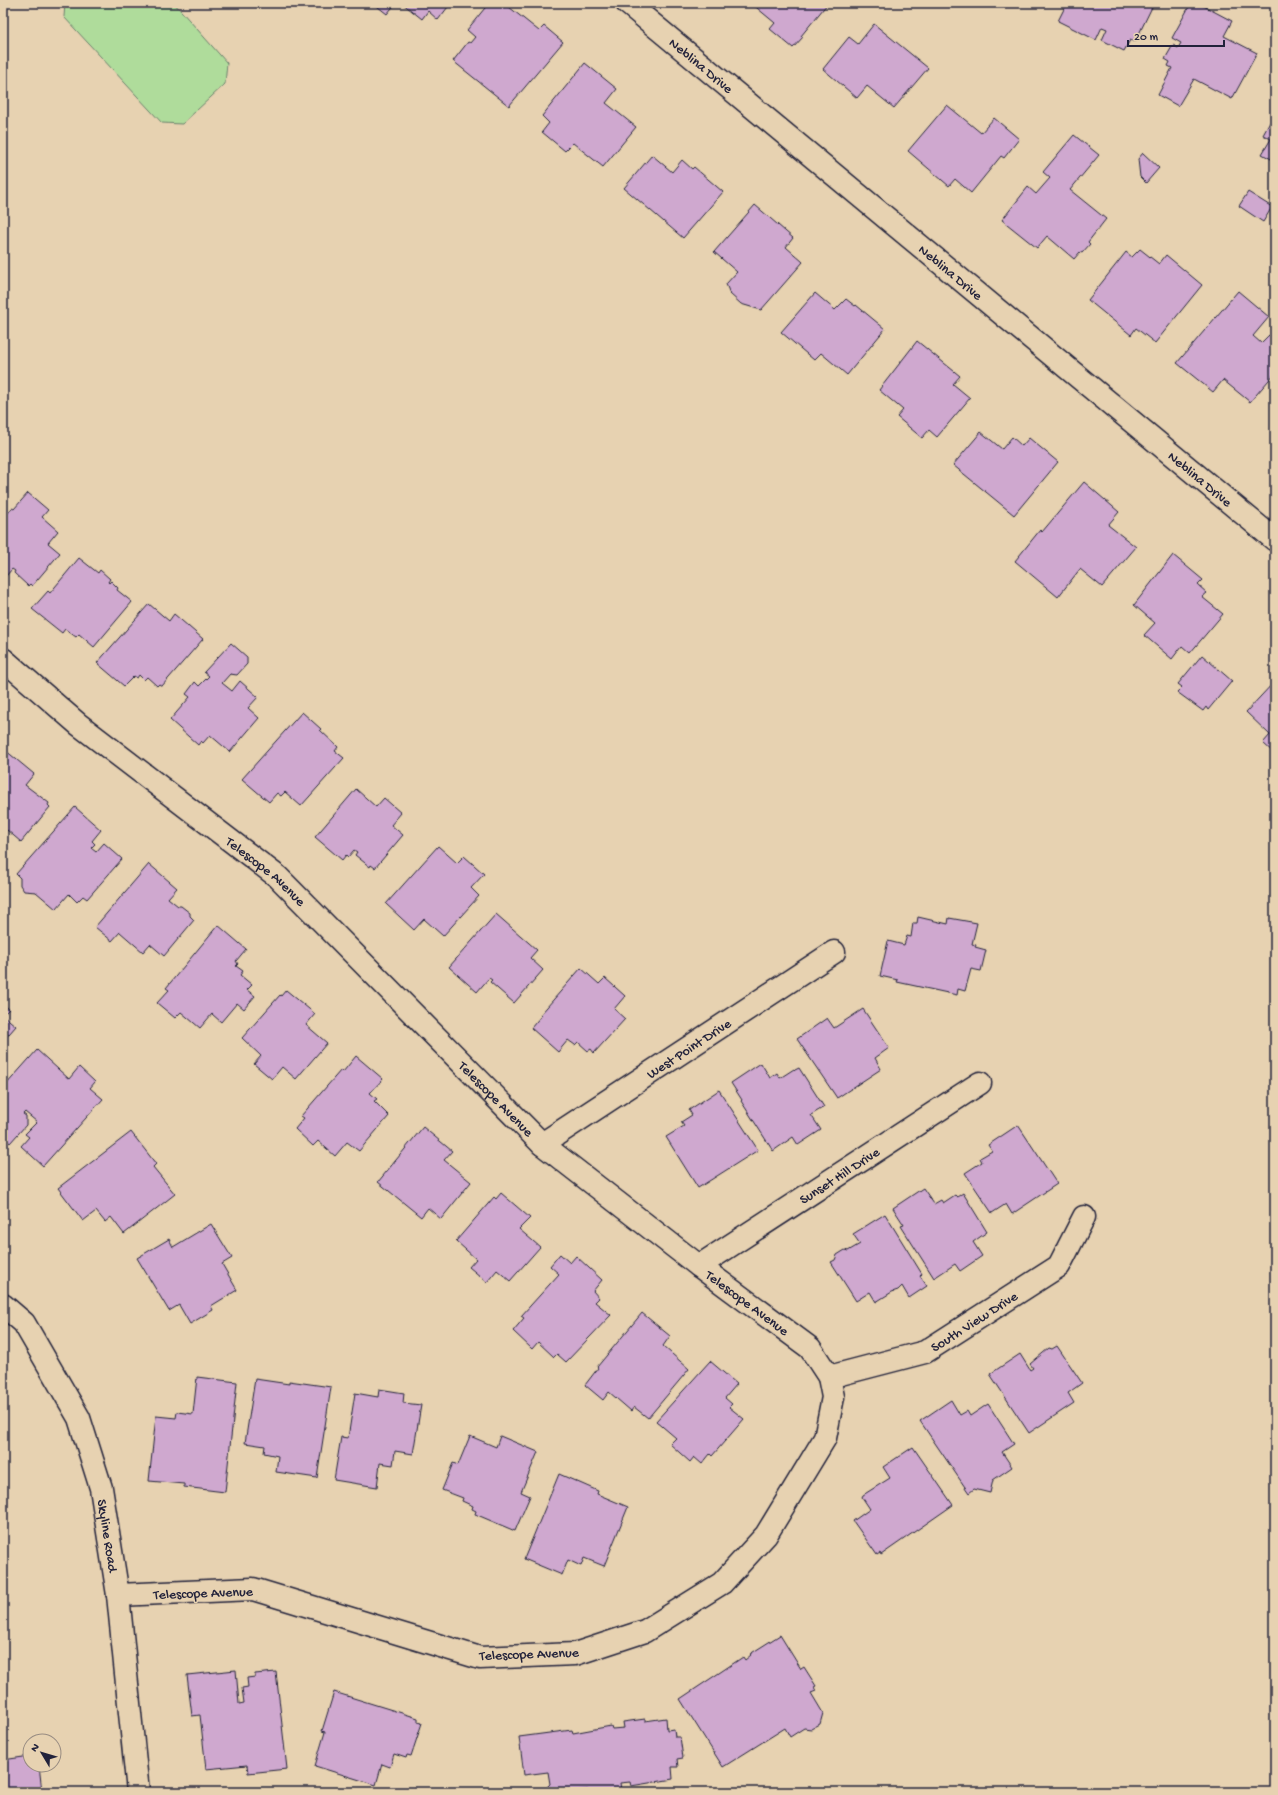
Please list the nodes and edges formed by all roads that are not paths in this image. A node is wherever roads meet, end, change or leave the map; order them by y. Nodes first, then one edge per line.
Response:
1 (627, 3) edge
2 (1275, 540) edge
3 (3, 659) edge
4 (834, 952) dead end
5 (980, 1084) dead end
6 (542, 1144) junction
7 (1084, 1217) dead end
8 (699, 1266) junction
9 (3, 1305) edge
10 (829, 1376) junction
11 (118, 1595) junction
12 (138, 1792) edge

1 - 2 street, Neblina Drive
3 - 6 street, Telescope Avenue
4 - 6 street, West Point Drive
5 - 8 street, Sunset Hill Drive
6 - 8 street, Telescope Avenue
7 - 10 street, South View Drive
8 - 10 street, Telescope Avenue
9 - 11 street, Skyline Road
10 - 11 street, Telescope Avenue
11 - 12 street, Skyline Road

